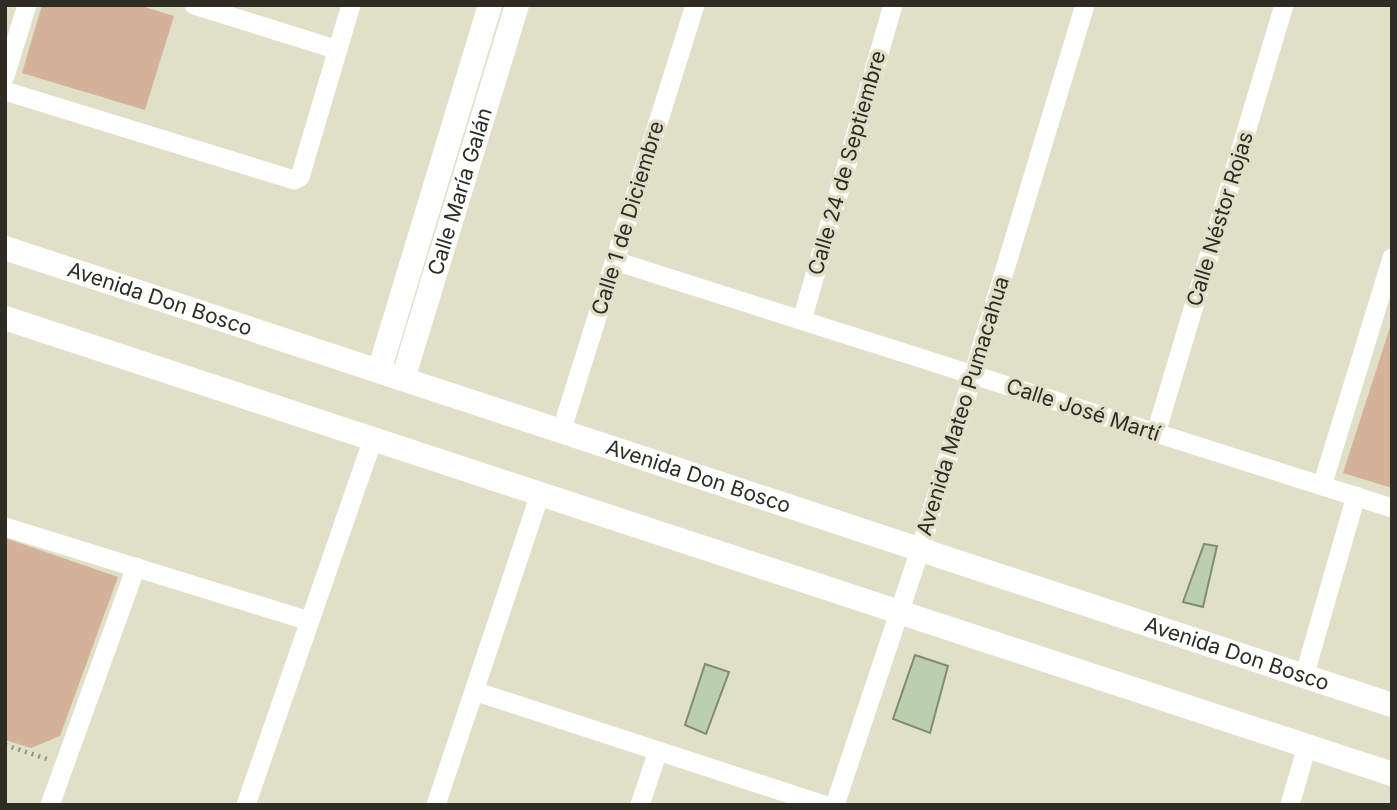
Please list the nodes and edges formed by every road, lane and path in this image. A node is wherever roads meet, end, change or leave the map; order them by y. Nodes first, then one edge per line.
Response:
1 (27, 5) edge
2 (351, 5) edge
3 (490, 5) edge
4 (517, 5) edge
5 (695, 5) edge
6 (893, 5) edge
7 (1085, 5) edge
8 (1284, 5) edge
9 (203, 7) edge
10 (338, 50) junction
11 (5, 76) edge
12 (5, 91) edge
13 (5, 248) edge
14 (1392, 258) edge
15 (615, 261) junction
16 (5, 318) edge
17 (802, 320) junction
18 (379, 372) junction
19 (971, 374) junction
20 (403, 379) junction
21 (561, 432) junction
22 (1156, 433) junction
23 (373, 439) junction
24 (1322, 485) junction
25 (540, 494) junction
26 (1356, 496) junction
27 (1392, 508) edge
28 (5, 527) edge
29 (920, 550) junction
30 (136, 567) junction
31 (897, 611) junction
32 (309, 621) junction
33 (1304, 677) junction
34 (474, 691) junction
35 (1392, 705) edge
36 (5, 745) edge
37 (1307, 746) junction
38 (658, 751) junction
39 (64, 765) junction
40 (1392, 774) edge
41 (50, 805) edge
42 (246, 805) edge
43 (436, 805) edge
44 (640, 805) edge
45 (824, 805) edge
46 (835, 805) edge
47 (1290, 805) edge

1 - 11 street
2 - 10 street
3 - 18 street, Calle María Galán
4 - 20 street, Calle María Galán
5 - 15 street, Calle 1 de Diciembre
6 - 17 street, Calle 24 de Septiembre
7 - 19 street, Avenida Mateo Pumacahua
8 - 22 street, Calle Néstor Rojas
9 - 10 street
10 - 12 street
13 - 18 street, Avenida Don Bosco
14 - 24 street
15 - 17 street, Calle José Martí
15 - 21 street, Calle 1 de Diciembre
16 - 23 street
17 - 19 street, Calle José Martí
18 - 20 street, Avenida Don Bosco
19 - 22 street, Calle José Martí
19 - 29 street, Avenida Mateo Pumacahua
20 - 21 street, Avenida Don Bosco
21 - 29 street, Avenida Don Bosco
22 - 24 street, Calle José Martí
23 - 25 street
23 - 32 street
24 - 26 street, Calle José Martí
25 - 31 street
25 - 34 street
26 - 27 street, Calle José Martí
26 - 33 street
28 - 30 street
29 - 31 street, Avenida Mateo Pumacahua
29 - 33 street, Avenida Don Bosco
30 - 32 street
30 - 39 street
31 - 37 street
31 - 46 street, Avenida Mateo Pumacahua
32 - 42 street
33 - 35 street, Avenida Don Bosco
34 - 38 street
34 - 43 street
36 - 39 path
37 - 40 street
37 - 47 street
38 - 44 street
38 - 45 street
39 - 41 street

